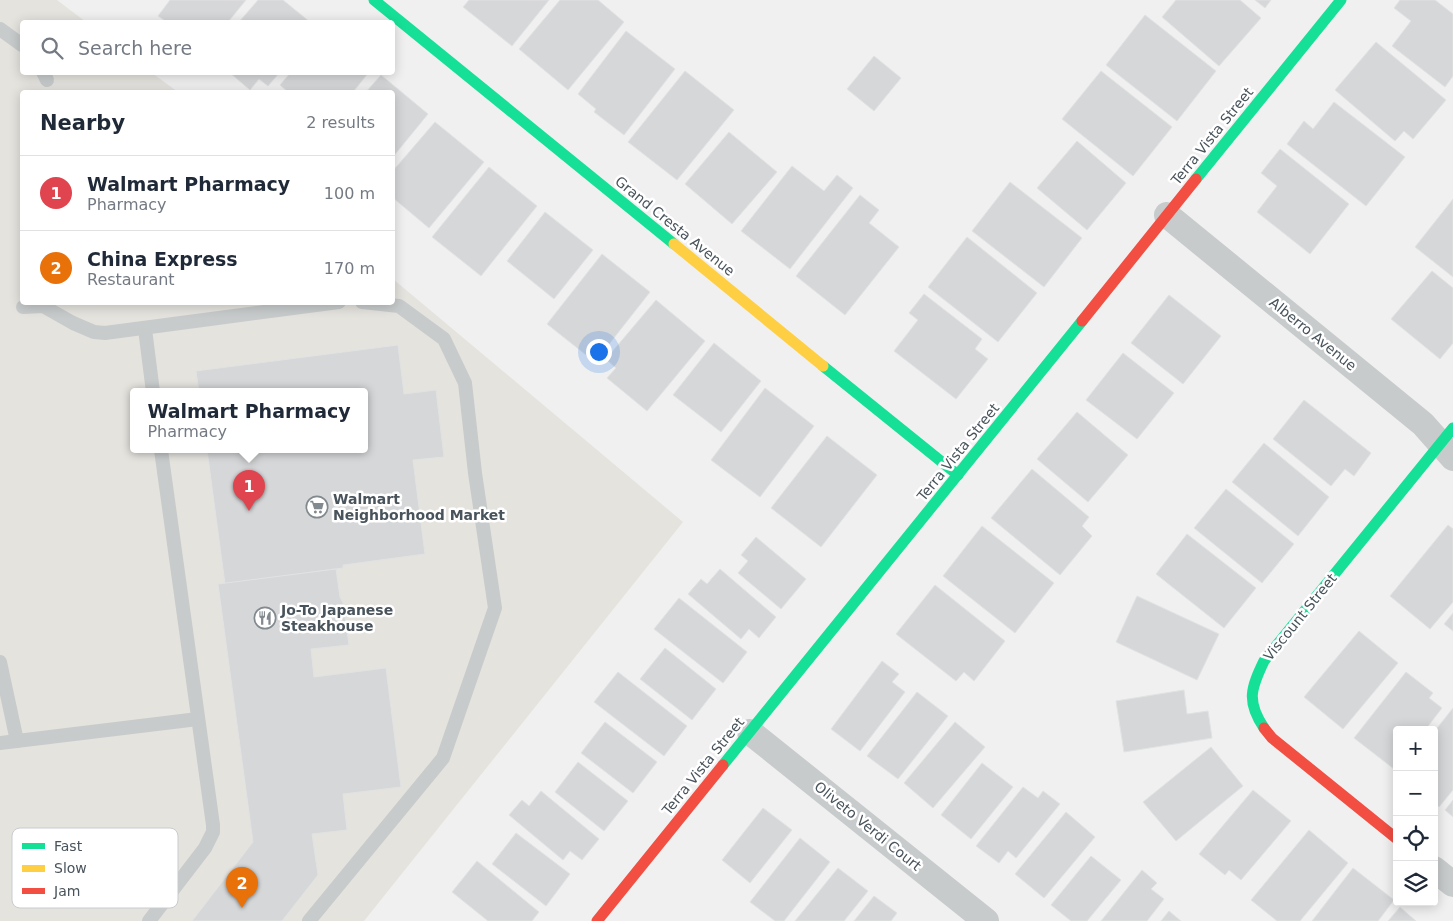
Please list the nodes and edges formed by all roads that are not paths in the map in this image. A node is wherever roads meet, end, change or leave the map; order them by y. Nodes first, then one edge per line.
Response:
1 (374, 0) edge
2 (1341, 0) edge
3 (0, 30) edge
4 (20, 44) edge
5 (1167, 215) junction
6 (317, 305) edge
7 (390, 305) edge
8 (23, 307) dead end
9 (145, 329) junction
10 (152, 388) edge
11 (1448, 443) edge
12 (161, 453) edge
13 (958, 475) junction
14 (0, 662) edge
15 (198, 719) junction
16 (750, 732) junction
17 (17, 741) junction
18 (0, 743) edge
19 (1393, 836) edge
20 (1438, 872) edge
21 (178, 883) edge
22 (1453, 884) edge
23 (159, 908) edge
24 (149, 921) edge
25 (309, 921) edge
26 (597, 921) edge
27 (986, 921) edge

1 - 13 street, Grand Cresta Avenue
2 - 5 street, Terra Vista Street
3 - 4 lane
5 - 11 street, Alberro Avenue
5 - 13 street, Terra Vista Street
6 - 9 lane
7 - 25 lane
8 - 9 lane
9 - 10 lane
11 - 19 street, Viscount Street
12 - 15 lane
13 - 16 street, Terra Vista Street
14 - 17 lane
15 - 17 lane
15 - 21 lane
16 - 26 street, Terra Vista Street
16 - 27 street, Oliveto Verdi Court
17 - 18 lane
20 - 22 street
23 - 24 lane

